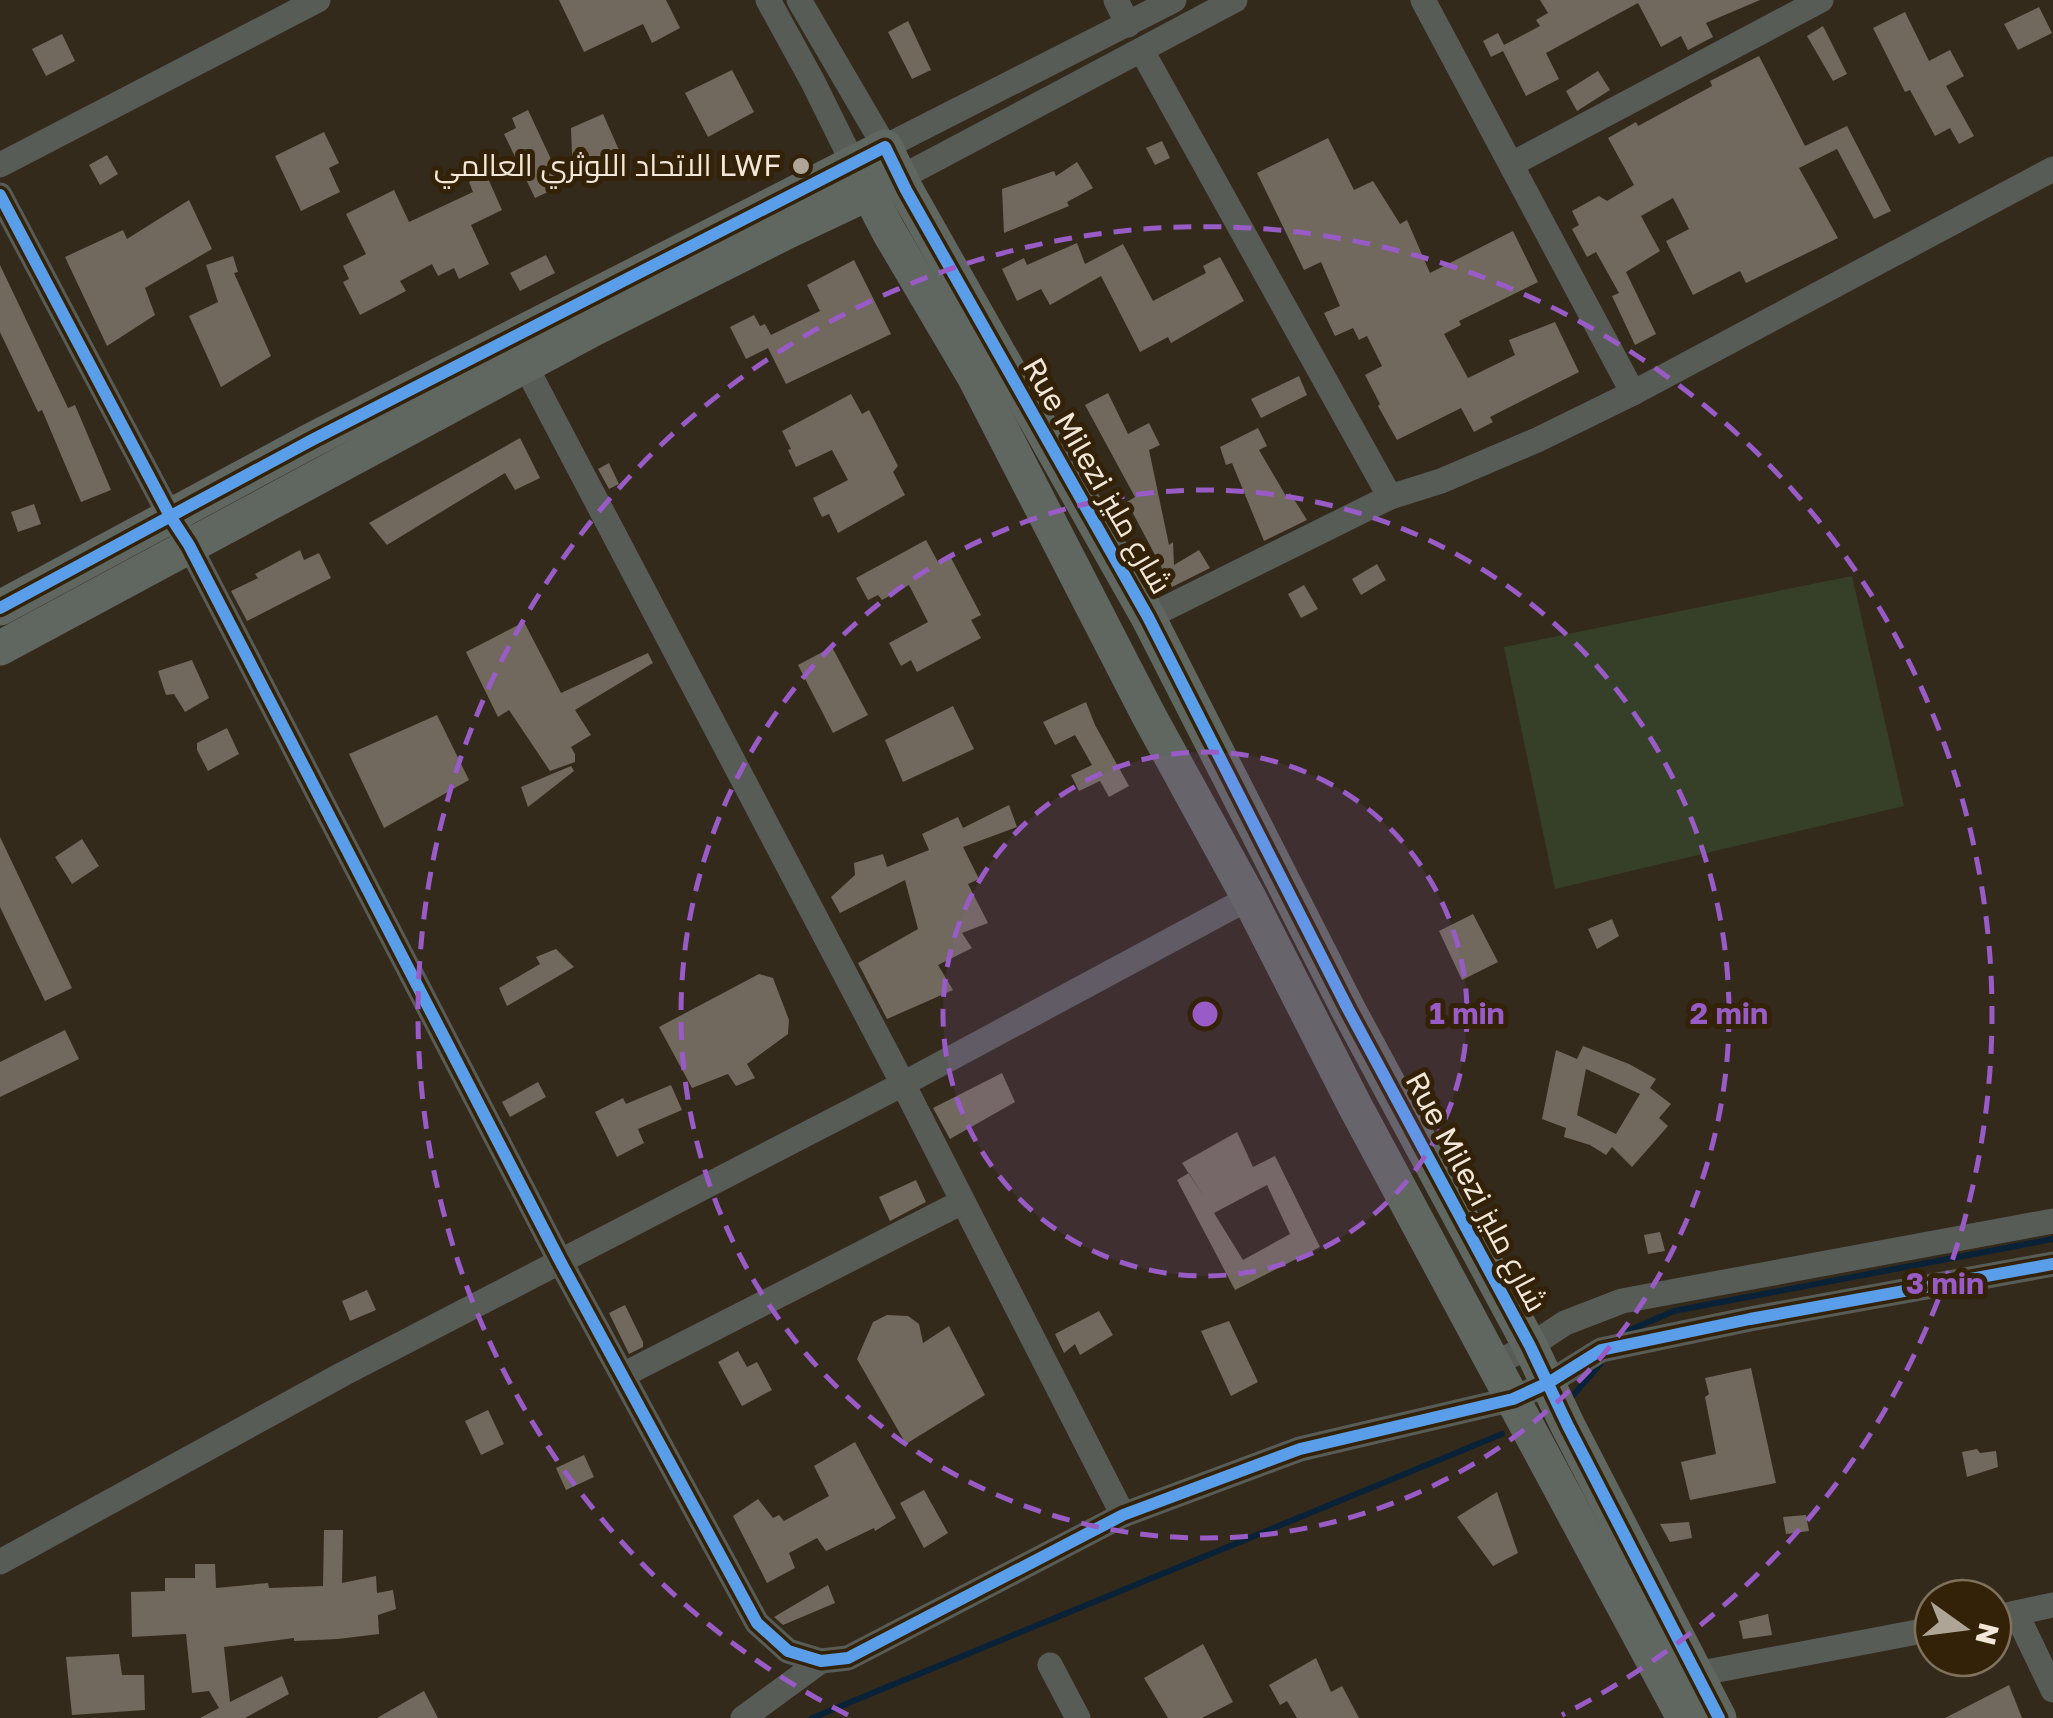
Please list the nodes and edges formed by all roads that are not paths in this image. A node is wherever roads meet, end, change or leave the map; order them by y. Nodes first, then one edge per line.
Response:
1 (318, 0) edge
2 (768, 0) edge
3 (799, 0) edge
4 (1116, 0) edge
5 (1174, 0) edge
6 (1235, 0) edge
7 (1422, 0) edge
8 (1821, 0) edge
9 (1128, 25) junction
10 (1142, 51) junction
11 (1512, 164) junction
12 (0, 165) edge
13 (2053, 169) edge
14 (877, 171) junction
15 (0, 195) edge
16 (526, 367) junction
17 (1633, 392) junction
18 (1390, 498) junction
19 (180, 531) junction
20 (0, 608) edge
21 (1148, 617) junction
22 (0, 648) edge
23 (1249, 898) junction
24 (904, 1084) junction
25 (962, 1202) junction
26 (2053, 1221) edge
27 (560, 1260) junction
28 (2053, 1264) edge
29 (1530, 1346) junction
30 (1494, 1364) junction
31 (622, 1375) junction
32 (1548, 1382) junction
33 (1513, 1399) junction
34 (1123, 1515) junction
35 (0, 1562) edge
36 (2053, 1605) edge
37 (2013, 1613) edge
38 (2013, 1629) edge
39 (1913, 1633) edge
40 (821, 1661) junction
41 (1050, 1665) dead end
42 (1696, 1674) junction
43 (2053, 1690) edge
44 (742, 1718) edge
45 (1078, 1718) edge
46 (1684, 1718) edge
47 (1719, 1718) edge

1 - 12 street
2 - 14 street
3 - 14 street
4 - 9 street
5 - 9 street
6 - 10 street
7 - 11 street
8 - 11 street
9 - 14 street
10 - 14 street
10 - 18 street
11 - 17 street
13 - 17 street
14 - 16 street
14 - 19 street
14 - 21 street, Rue Milezi شارع مليز
14 - 23 street, Rue Milezi شارع مليز
15 - 19 street
16 - 19 street
16 - 24 street
17 - 18 street
18 - 21 street
19 - 20 street
19 - 22 street
19 - 27 street
21 - 29 street, Rue Milezi شارع مليز
23 - 24 street
23 - 30 street, Rue Milezi شارع مليز
24 - 25 street
24 - 27 street
25 - 31 street
25 - 34 street
26 - 29 street
27 - 31 street
27 - 35 street
28 - 32 street
29 - 30 street
29 - 32 street, Rue Milezi شارع مليز
30 - 33 street, Rue Milezi شارع مليز
31 - 40 street
32 - 33 street
32 - 42 street, Rue Milezi شارع مليز
33 - 34 street
33 - 46 street, Rue Milezi شارع مليز
34 - 40 street
36 - 37 street
38 - 43 street
39 - 42 street
40 - 44 street
41 - 45 street
42 - 47 street, Rue Milezi شارع مليز

